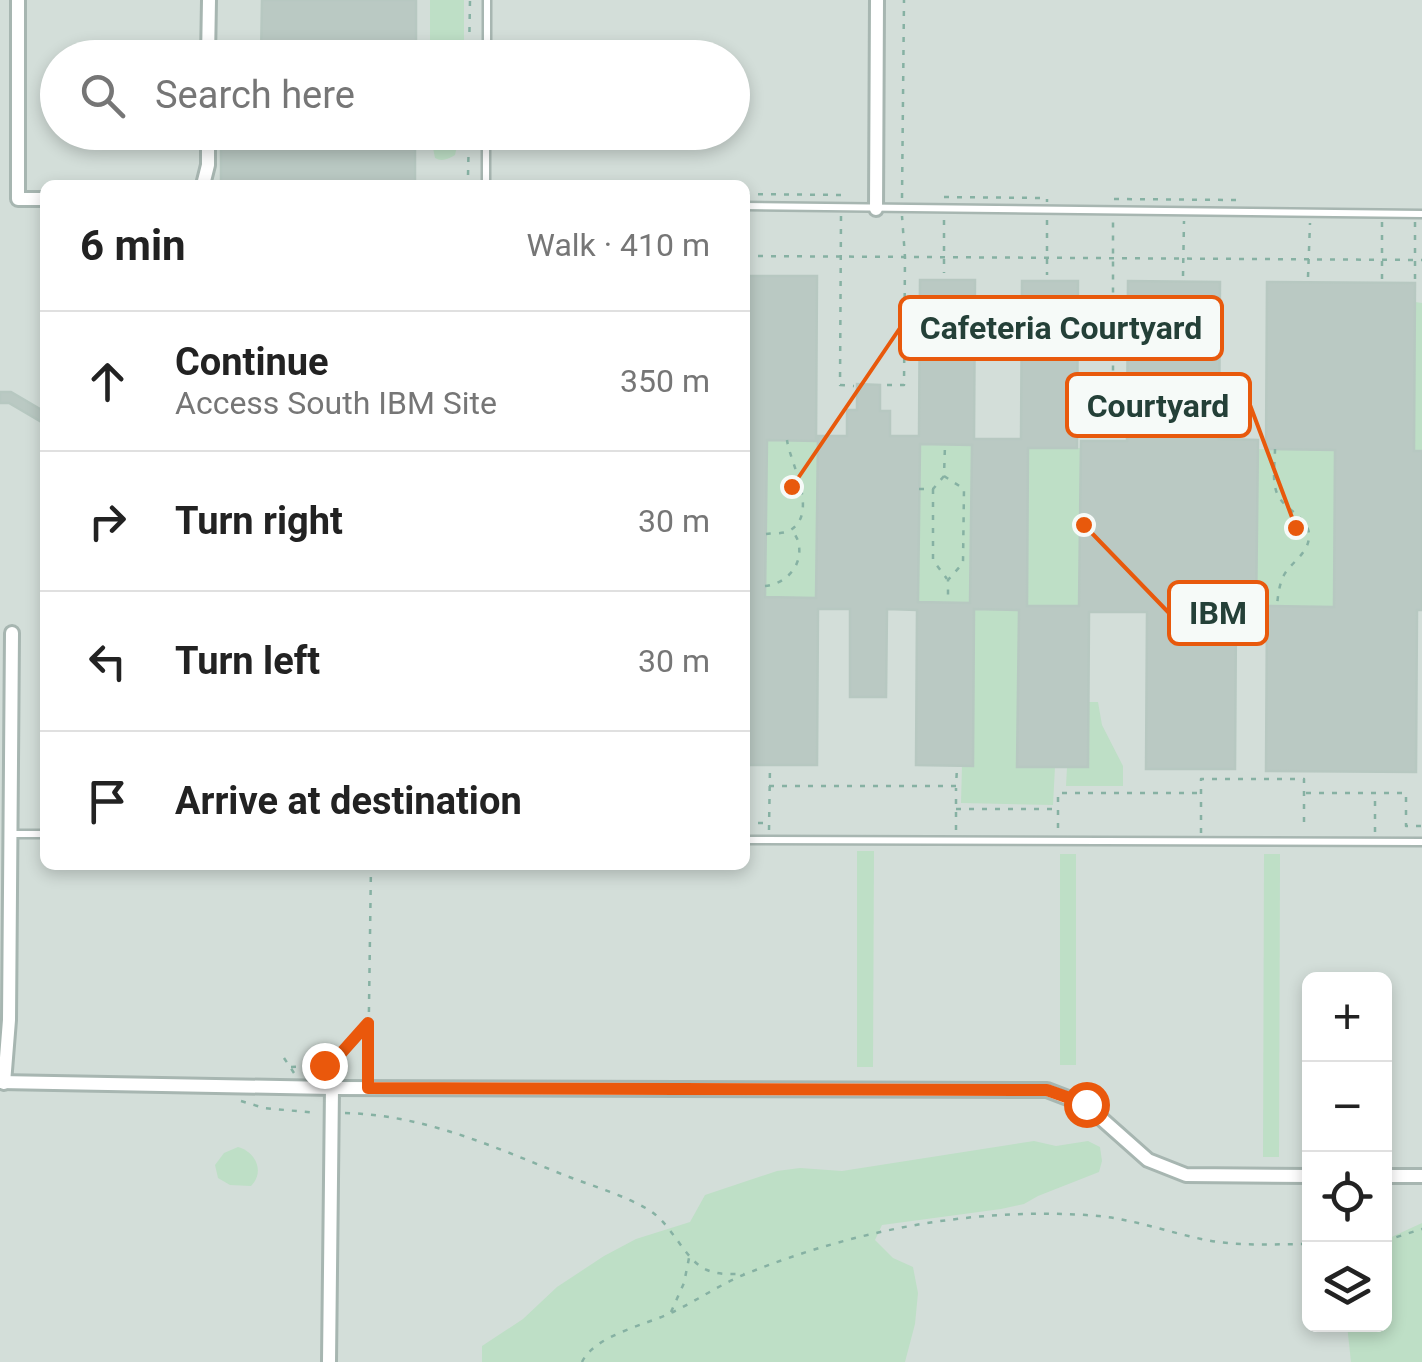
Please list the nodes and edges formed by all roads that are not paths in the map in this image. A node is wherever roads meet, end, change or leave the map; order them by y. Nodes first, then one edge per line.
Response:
1 (18, 0) edge
2 (209, 0) edge
3 (487, 0) edge
4 (877, 0) edge
5 (208, 40) edge
6 (487, 40) edge
7 (208, 150) edge
8 (486, 150) edge
9 (204, 180) edge
10 (486, 180) edge
11 (40, 199) edge
12 (750, 206) edge
13 (876, 209) junction
14 (1418, 214) edge
15 (6, 633) edge
16 (10, 834) junction
17 (40, 834) edge
18 (750, 840) edge
19 (1422, 842) edge
20 (2, 1082) edge
21 (332, 1088) junction
22 (1302, 1176) edge
23 (1392, 1176) edge
24 (1422, 1176) edge
25 (329, 1362) edge

1 - 11 street
2 - 5 street
3 - 6 lane
4 - 13 street
7 - 9 street
8 - 10 lane
12 - 13 lane
13 - 14 lane
15 - 16 street
16 - 17 lane
16 - 20 street
18 - 19 lane
20 - 21 street
21 - 22 street
21 - 25 street
23 - 24 street

